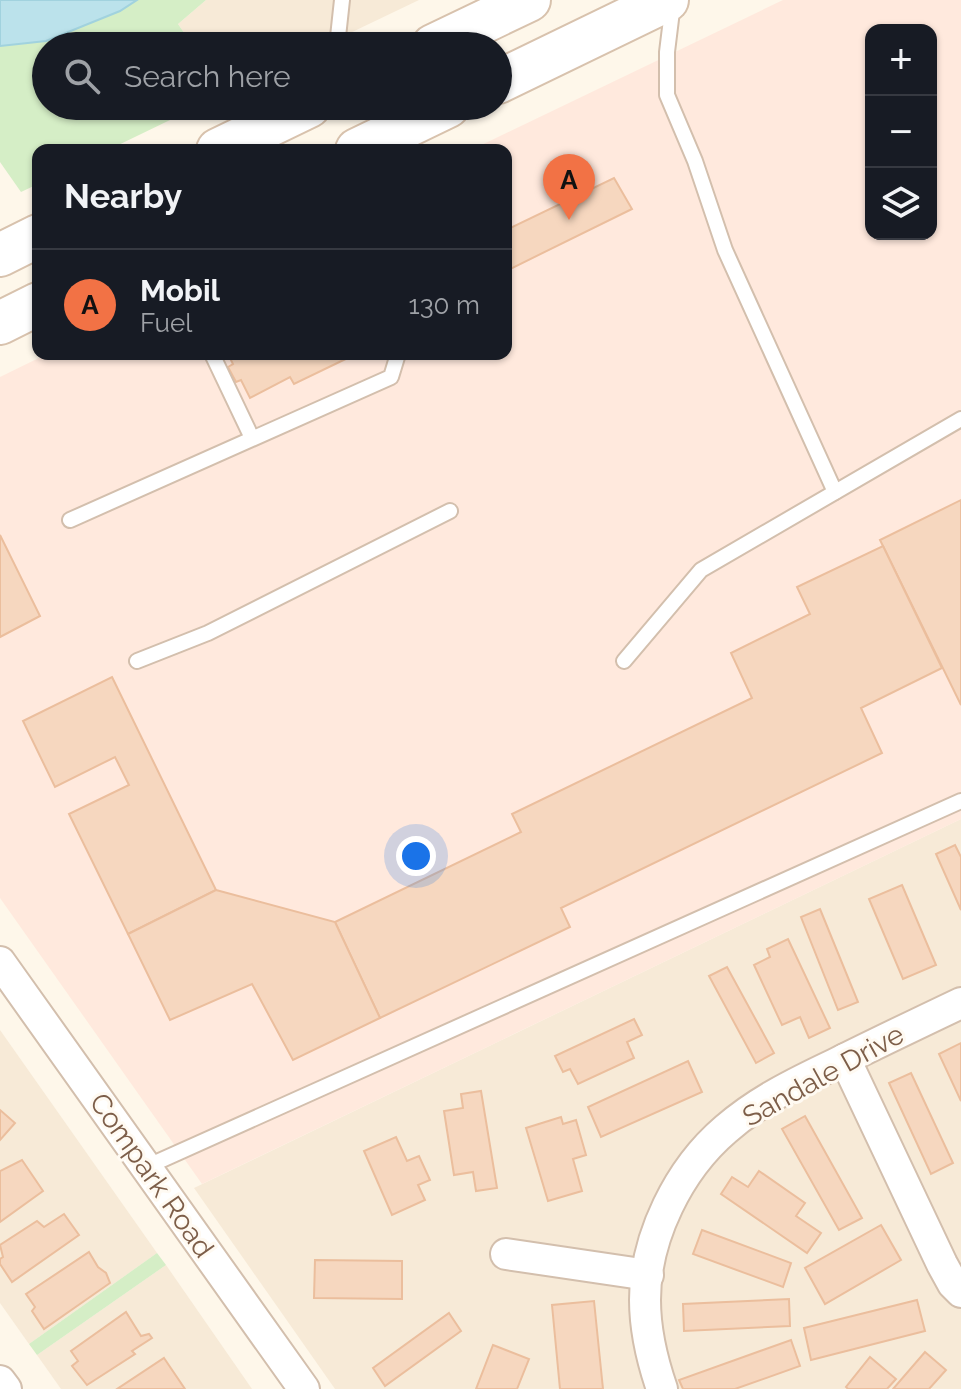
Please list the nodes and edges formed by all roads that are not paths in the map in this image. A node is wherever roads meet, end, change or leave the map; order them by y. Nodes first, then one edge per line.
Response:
1 (342, 0) edge
2 (529, 0) edge
3 (670, 0) edge
4 (339, 32) edge
5 (462, 32) edge
6 (512, 75) edge
7 (280, 120) edge
8 (419, 120) edge
9 (230, 144) edge
10 (369, 144) edge
11 (32, 239) edge
12 (0, 255) edge
13 (32, 307) edge
14 (0, 323) edge
15 (215, 360) edge
16 (396, 360) edge
17 (961, 419) edge
18 (252, 438) junction
19 (835, 492) junction
20 (450, 511) dead end
21 (70, 520) dead end
22 (137, 661) dead end
23 (624, 661) dead end
24 (961, 801) edge
25 (0, 962) edge
26 (961, 1003) edge
27 (845, 1059) junction
28 (146, 1167) junction
29 (506, 1254) dead end
30 (648, 1275) junction
31 (961, 1292) edge
32 (0, 1381) edge
33 (6, 1389) edge
34 (304, 1389) edge
35 (662, 1389) edge

1 - 4 lane
2 - 5 main road
3 - 6 main road
3 - 19 lane
7 - 9 main road
8 - 10 main road
11 - 12 main road
13 - 14 main road
15 - 18 lane
16 - 18 lane
17 - 19 lane
18 - 21 lane
19 - 23 lane
20 - 22 lane
24 - 28 lane
25 - 28 street, Compark Road
26 - 27 street, Sandale Drive
27 - 30 street, Sandale Drive
27 - 31 street
28 - 34 street, Compark Road
29 - 30 street
30 - 35 street, Sandale Drive
32 - 33 street

